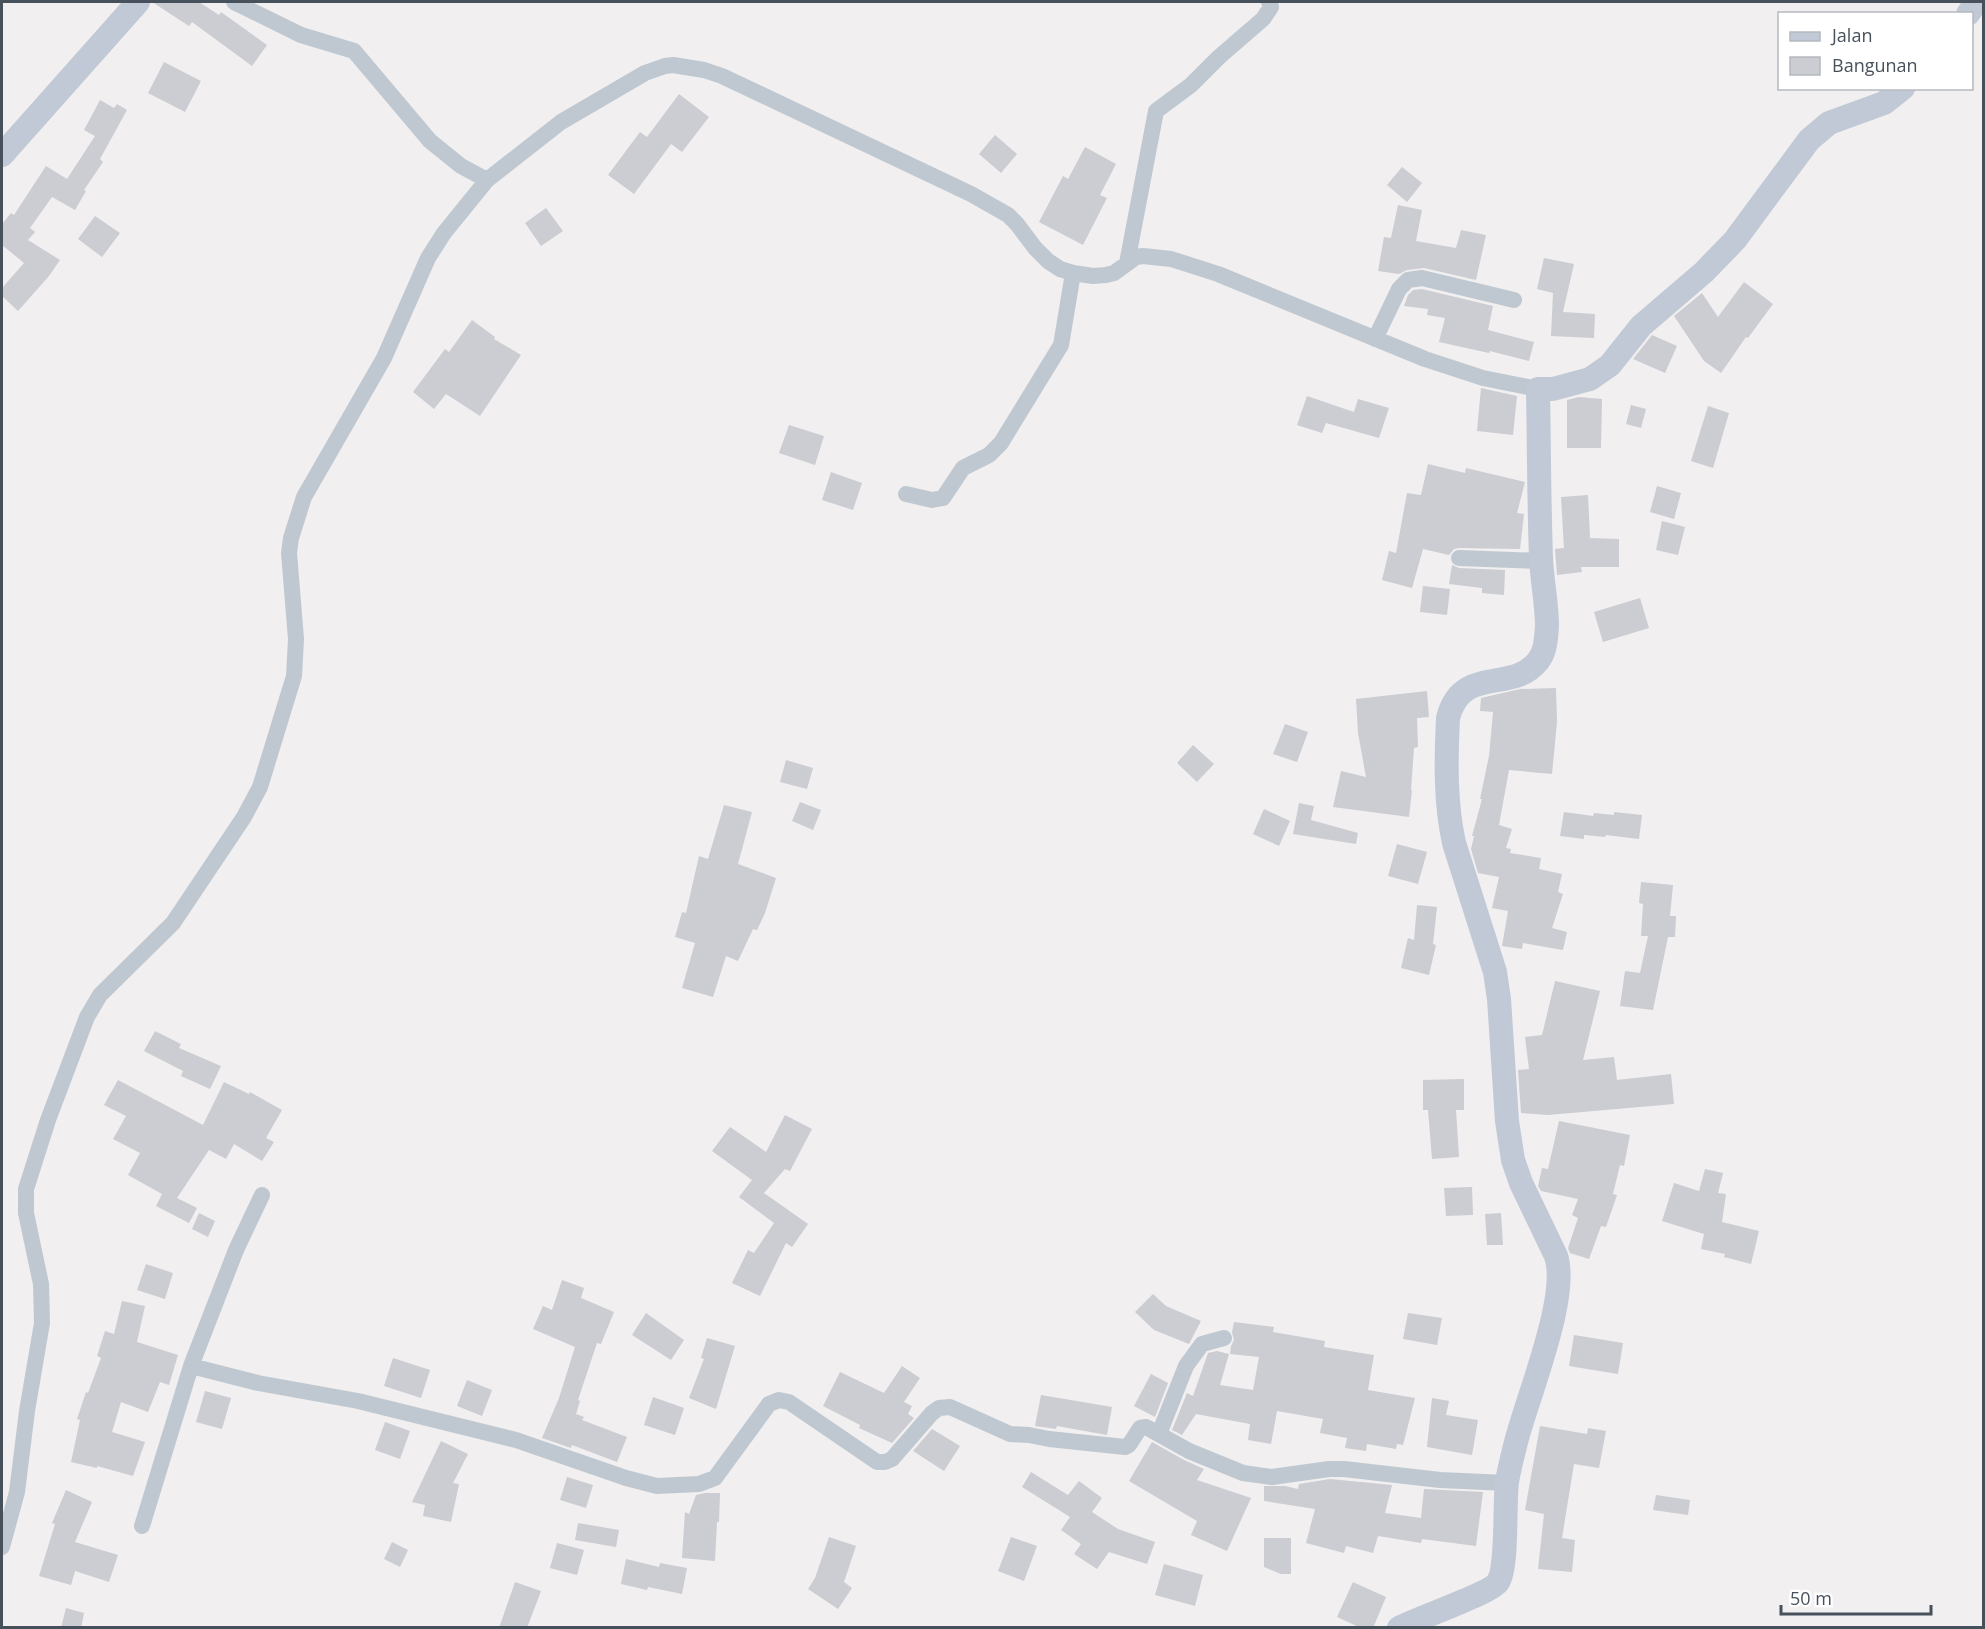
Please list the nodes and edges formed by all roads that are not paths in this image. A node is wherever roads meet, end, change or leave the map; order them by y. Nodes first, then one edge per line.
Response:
1 (138, 2) edge
2 (234, 2) edge
3 (1269, 2) edge
4 (1900, 90) edge
5 (2, 155) edge
6 (488, 180) junction
7 (1127, 263) junction
8 (1073, 273) junction
9 (1514, 300) dead end
10 (1375, 339) junction
11 (1538, 389) junction
12 (906, 494) dead end
13 (1459, 558) dead end
14 (1541, 561) junction
15 (262, 1195) dead end
16 (1224, 1338) dead end
17 (191, 1366) junction
18 (1159, 1434) junction
19 (1507, 1483) junction
20 (142, 1526) dead end
21 (2, 1547) edge
22 (1399, 1628) edge

1 - 5 street
2 - 6 street
3 - 7 street
4 - 11 street
6 - 8 street
6 - 21 street
7 - 8 street
7 - 10 street
8 - 12 street
9 - 10 street
10 - 11 street
11 - 14 street
13 - 14 street
14 - 19 street
15 - 17 street
16 - 18 street
17 - 18 street
17 - 20 street
18 - 19 street
19 - 22 street

